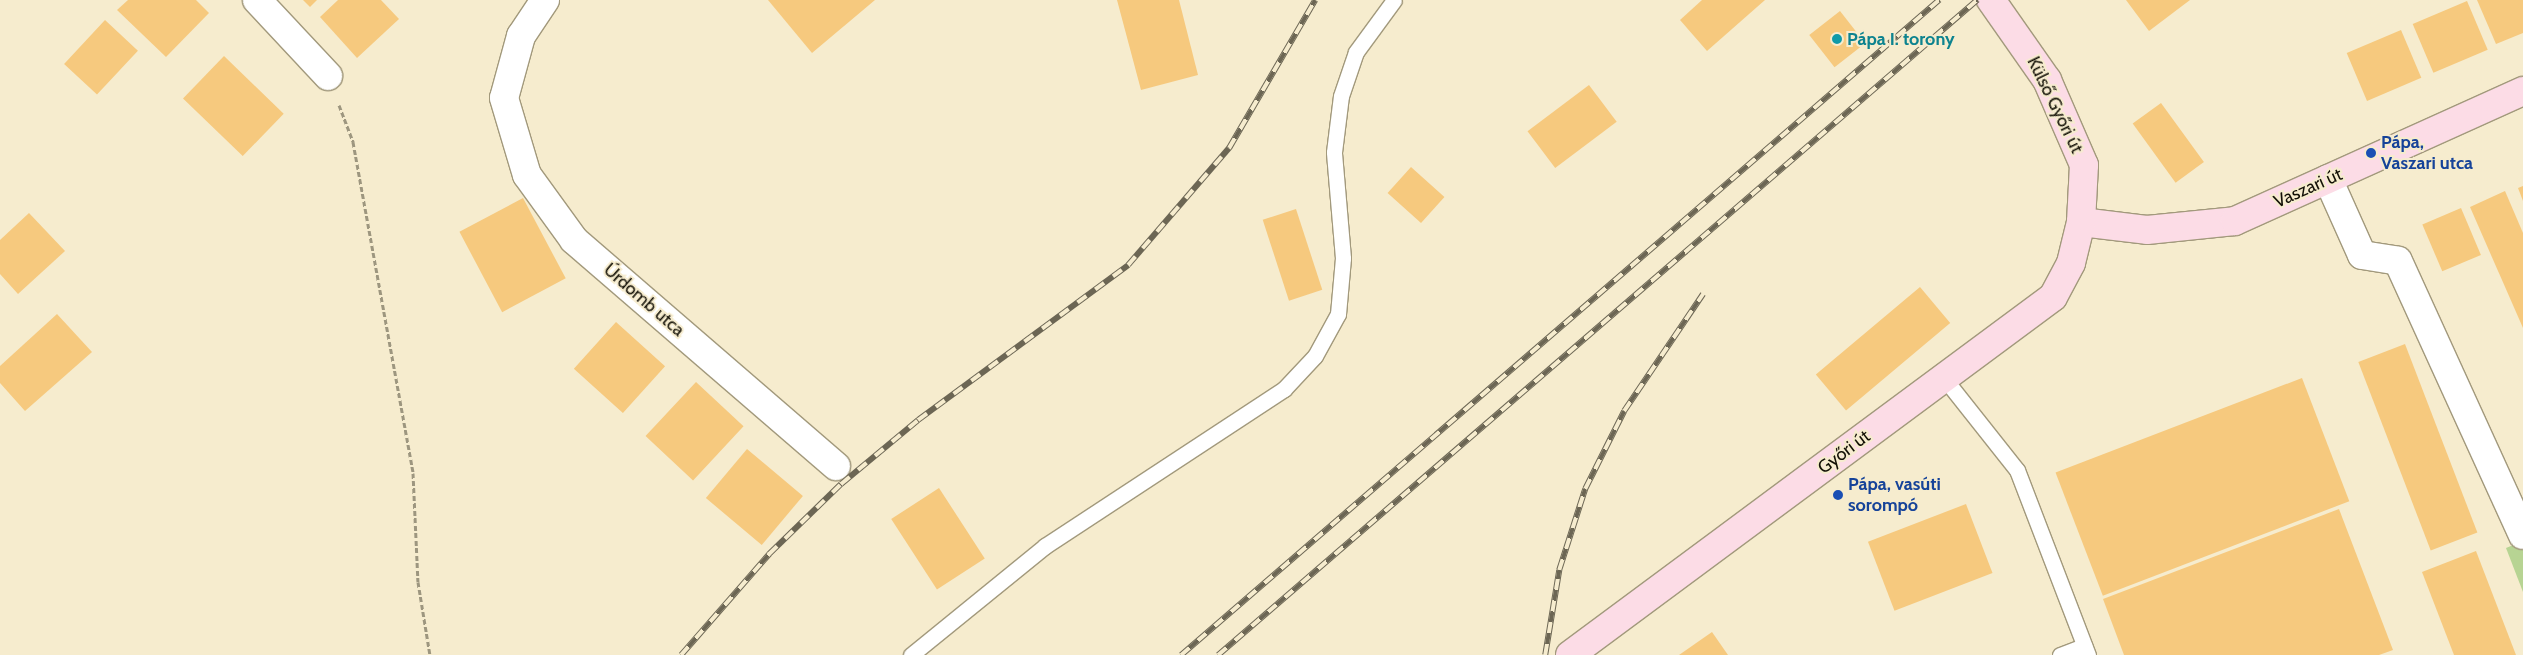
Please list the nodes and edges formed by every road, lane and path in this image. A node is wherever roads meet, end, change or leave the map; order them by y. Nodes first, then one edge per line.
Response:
1 (257, 0) edge
2 (546, 0) edge
3 (1394, 0) edge
4 (1992, 0) edge
5 (328, 76) joint
6 (2523, 91) edge
7 (2328, 180) junction
8 (2081, 222) junction
9 (1944, 378) junction
10 (836, 466) dead end
11 (2523, 535) edge
12 (2086, 650) edge
13 (430, 655) edge
14 (911, 655) edge
15 (1570, 655) edge
16 (2060, 655) edge

1 - 5 street
2 - 10 street, Úrdomb utca
3 - 14 lane
4 - 8 main road, Külső Győri út
5 - 13 path
6 - 7 main road, Vaszari út
7 - 8 main road, Vaszari út
7 - 11 street
8 - 9 main road, Győri út
9 - 12 lane
9 - 15 main road, Győri út
12 - 16 lane

